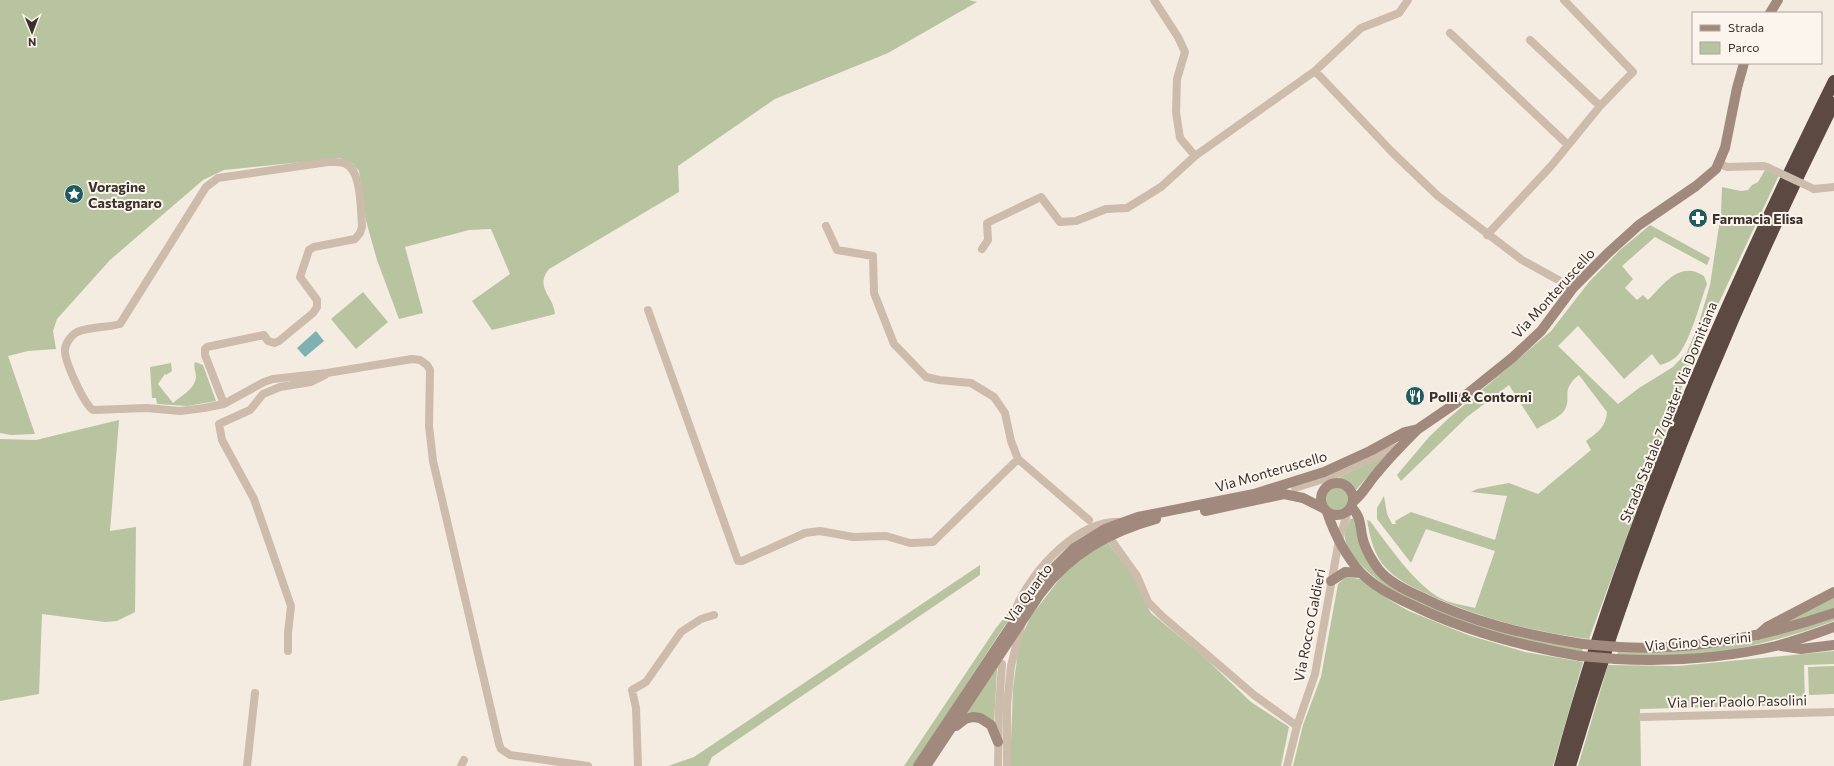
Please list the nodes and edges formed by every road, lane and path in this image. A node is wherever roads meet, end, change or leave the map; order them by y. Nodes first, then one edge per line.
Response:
1 (1154, 0) edge
2 (1408, 0) edge
3 (1563, 0) edge
4 (1778, 0) edge
5 (1771, 12) edge
6 (1450, 33) dead end
7 (1530, 40) dead end
8 (1744, 64) edge
9 (1315, 71) junction
10 (1834, 81) edge
11 (1834, 103) edge
12 (1600, 106) junction
13 (1568, 145) junction
14 (1195, 156) junction
15 (1718, 164) junction
16 (1834, 186) edge
17 (826, 226) dead end
18 (1487, 235) junction
19 (982, 249) dead end
20 (1573, 288) junction
21 (648, 310) dead end
22 (327, 373) junction
23 (224, 404) junction
24 (1418, 429) junction
25 (1400, 446) junction
26 (1018, 459) junction
27 (1327, 478) junction
28 (1295, 488) dead end
29 (1363, 494) junction
30 (1351, 507) junction
31 (1325, 510) junction
32 (1089, 520) dead end
33 (1361, 520) junction
34 (1122, 522) junction
35 (1338, 540) junction
36 (1112, 541) dead end
37 (1361, 573) junction
38 (1331, 581) junction
39 (1834, 592) edge
40 (1017, 606) dead end
41 (1834, 613) edge
42 (714, 615) dead end
43 (1022, 622) junction
44 (1834, 626) edge
45 (1757, 636) junction
46 (1834, 645) edge
47 (1777, 646) junction
48 (288, 651) dead end
49 (1002, 664) dead end
50 (255, 693) dead end
51 (1834, 712) edge
52 (1642, 717) dead end
53 (1297, 726) junction
54 (950, 729) junction
55 (998, 742) junction
56 (247, 766) edge
57 (588, 766) edge
58 (638, 766) edge
59 (918, 766) edge
60 (926, 766) edge
61 (998, 766) edge
62 (1007, 766) edge
63 (1287, 766) edge
64 (1560, 766) edge
65 (1570, 766) edge

1 - 14 street
2 - 9 street
3 - 12 street
4 - 5 street
6 - 13 street
7 - 12 street
8 - 15 street, Via Monteruscello
9 - 14 street
9 - 18 street
10 - 64 highway, Strada Statale 7 quater Via Domitiana
11 - 65 highway, Strada Statale 7 quater Via Domitiana
12 - 13 street
13 - 18 street
14 - 19 street
15 - 16 street, bridge
15 - 20 street, Via Monteruscello
17 - 26 street
18 - 20 street
20 - 24 street, Via Monteruscello
21 - 26 street
22 - 23 street
22 - 48 street
22 - 57 street
23 - 23 street
24 - 25 street
24 - 27 street, Via Monteruscello
25 - 27 street
25 - 29 street
26 - 32 street
27 - 28 street
27 - 30 street
27 - 31 street
27 - 34 street, Via Monteruscello
29 - 30 street
29 - 33 street, Via Gino Severini
30 - 31 street
30 - 33 street
30 - 35 street, Via Rocco Galdieri
31 - 35 street, Via Gino Severini
31 - 43 street, Via Quarto
33 - 45 street, Via Gino Severini, bridge
34 - 40 street
34 - 59 street, Via Quarto
35 - 37 street, Via Gino Severini
35 - 38 street, Via Rocco Galdieri
36 - 53 street
37 - 38 street
37 - 47 street, Via Gino Severini, bridge
38 - 53 street, Via Rocco Galdieri
39 - 45 street
41 - 45 street, Via Gino Severini
42 - 58 street
43 - 54 street, Via Quarto
43 - 62 street
44 - 47 street, Via Gino Severini
46 - 47 street
49 - 55 street
50 - 56 street
51 - 52 street, Via Pier Paolo Pasolini
53 - 63 street, Via Rocco Galdieri
54 - 55 street
54 - 60 street, Via Quarto
55 - 61 street

